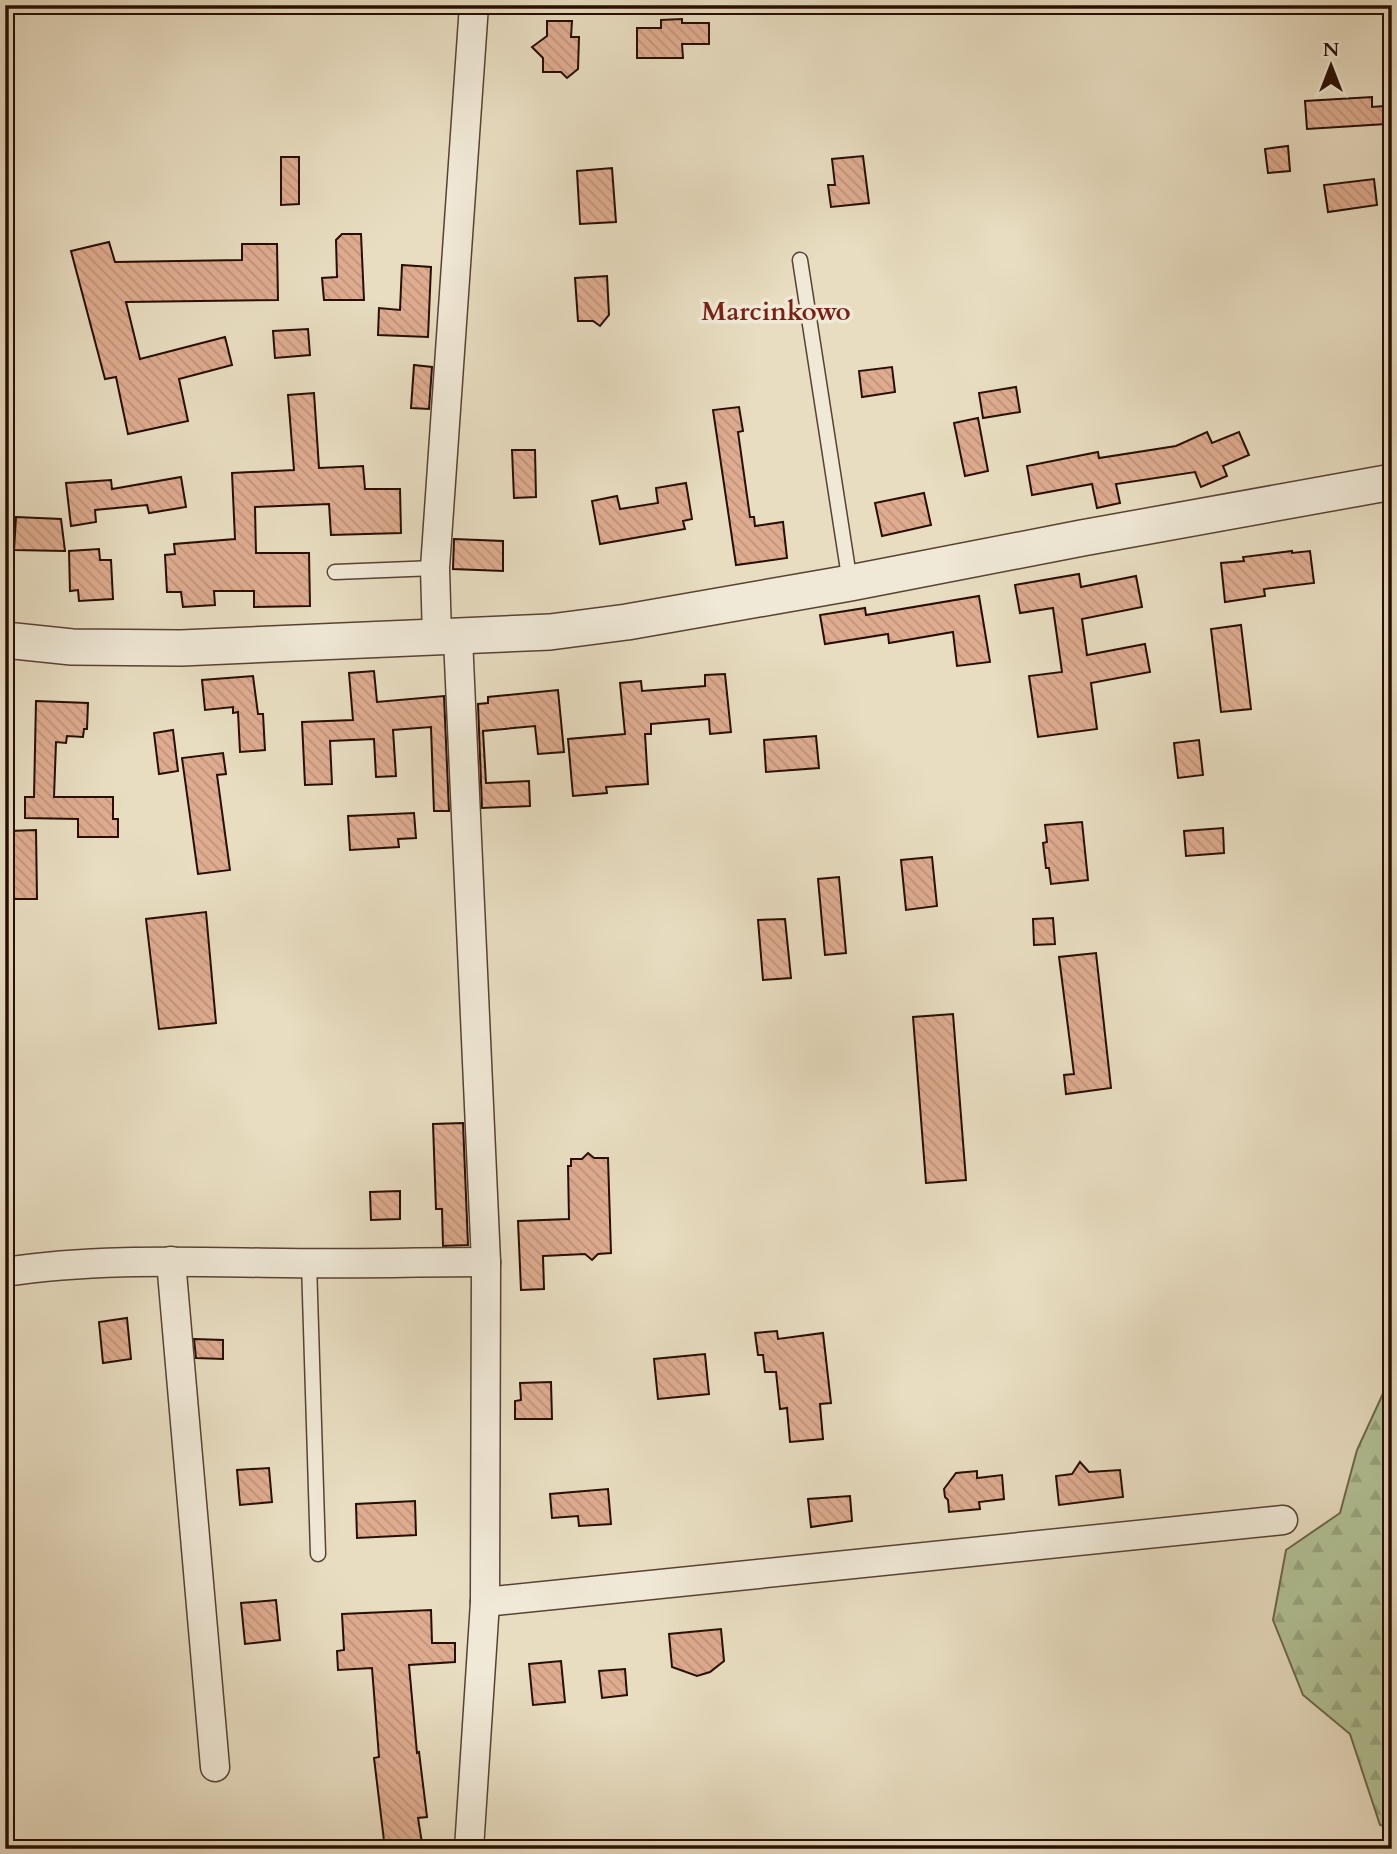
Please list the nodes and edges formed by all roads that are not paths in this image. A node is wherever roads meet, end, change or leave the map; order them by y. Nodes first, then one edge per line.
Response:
1 (474, 5) edge
2 (800, 260) dead end
3 (1392, 482) edge
4 (435, 568) junction
5 (335, 572) dead end
6 (850, 583) junction
7 (447, 638) junction
8 (5, 640) edge
9 (171, 1261) junction
10 (486, 1262) junction
11 (309, 1263) junction
12 (5, 1272) edge
13 (1283, 1520) dead end
14 (318, 1554) dead end
15 (485, 1602) junction
16 (215, 1767) dead end
17 (469, 1849) edge

1 - 4 street
2 - 6 lane
3 - 6 street
4 - 5 lane
4 - 7 street
6 - 7 street
7 - 8 street
7 - 10 street
9 - 11 street
9 - 12 street
9 - 16 street
10 - 11 street
10 - 15 street
11 - 14 lane
13 - 15 street
15 - 17 street

